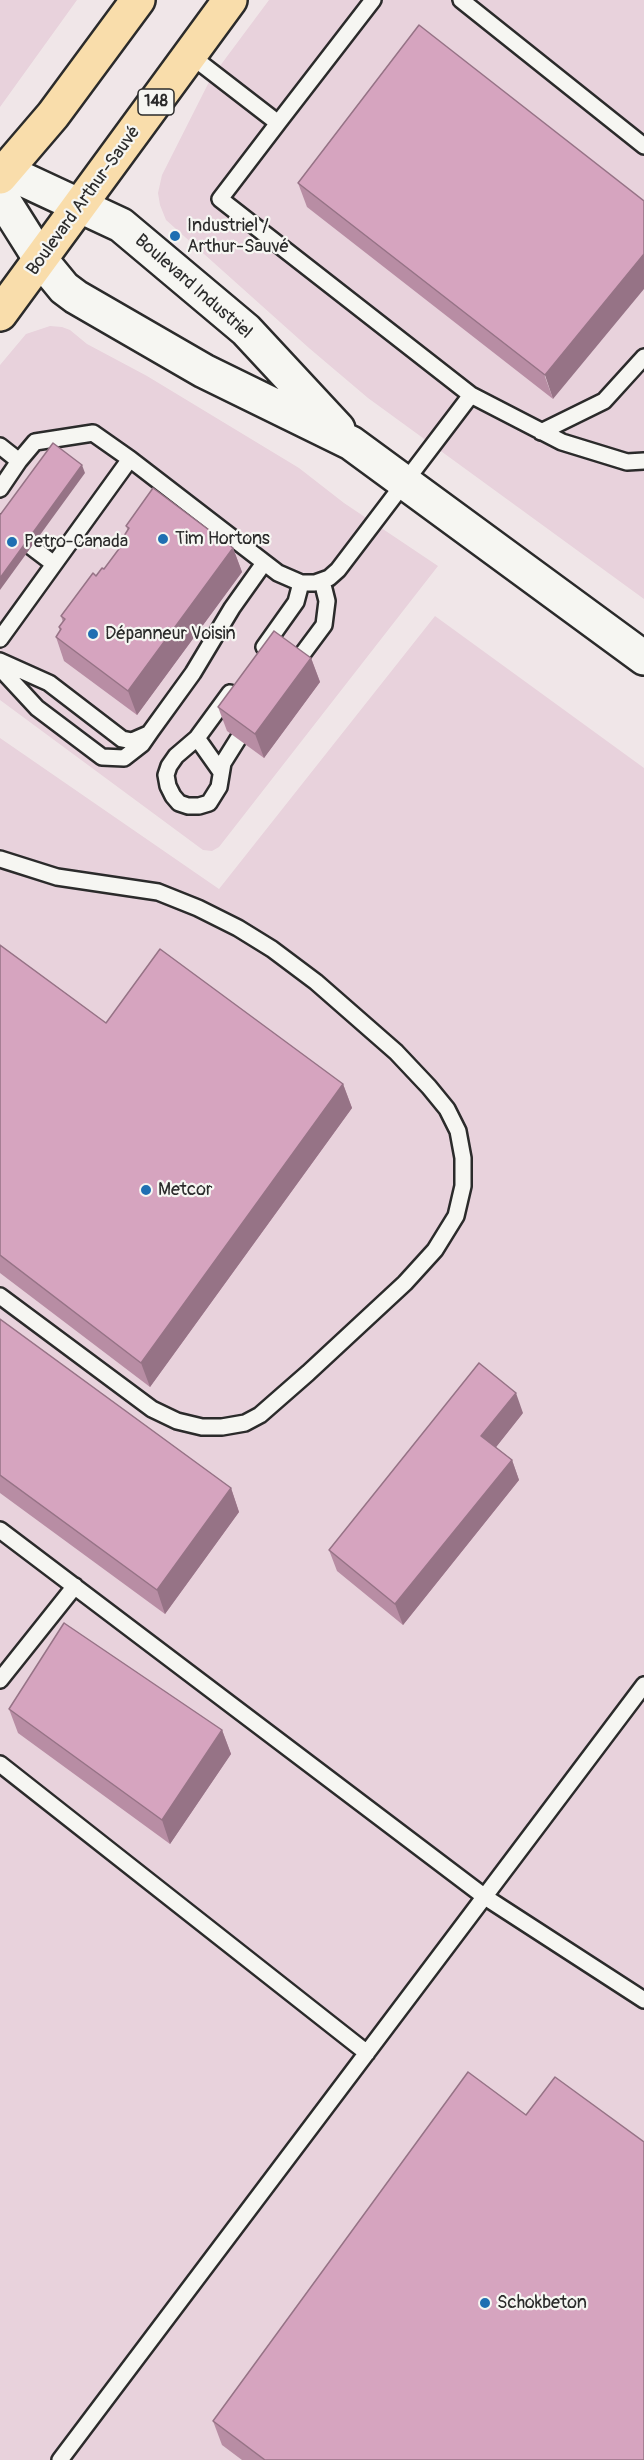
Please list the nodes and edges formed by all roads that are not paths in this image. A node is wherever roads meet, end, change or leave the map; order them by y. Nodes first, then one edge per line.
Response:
1 (138, 0) edge
2 (230, 0) edge
3 (373, 0) edge
4 (461, 0) edge
5 (190, 56) junction
6 (278, 123) junction
7 (644, 146) edge
8 (1, 178) edge
9 (81, 205) junction
10 (41, 260) junction
11 (0, 314) edge
12 (644, 357) edge
13 (471, 395) junction
14 (541, 432) junction
15 (351, 443) junction
16 (0, 446) edge
17 (130, 459) junction
18 (19, 461) junction
19 (644, 461) edge
20 (404, 482) junction
21 (0, 489) edge
22 (0, 522) edge
23 (264, 562) junction
24 (54, 564) junction
25 (321, 580) junction
26 (301, 583) junction
27 (0, 639) edge
28 (256, 657) edge
29 (644, 658) edge
30 (0, 661) edge
31 (295, 664) edge
32 (0, 668) edge
33 (237, 684) edge
34 (151, 731) junction
35 (197, 738) junction
36 (238, 739) edge
37 (221, 772) junction
38 (0, 859) edge
39 (0, 1296) edge
40 (0, 1530) edge
41 (75, 1586) junction
42 (0, 1680) edge
43 (644, 1685) edge
44 (0, 1764) edge
45 (485, 1897) junction
46 (644, 2000) edge
47 (367, 2053) junction
48 (60, 2460) edge

1 - 8 main road
2 - 5 main road, Boulevard Arthur-Sauvé / 148
3 - 6 lane
4 - 7 lane
5 - 6 lane
5 - 9 main road, Boulevard Arthur-Sauvé / 148
6 - 13 lane
8 - 9 street, Boulevard Industriel
8 - 10 street, Boulevard Industriel
9 - 10 main road, Boulevard Arthur-Sauvé / 148
9 - 15 street, Boulevard Industriel
10 - 11 main road, Boulevard Arthur-Sauvé / 148
10 - 15 street, Boulevard Industriel
12 - 14 lane
13 - 14 lane
13 - 20 lane
14 - 19 lane
15 - 20 street, Boulevard Industriel
16 - 18 lane
17 - 18 lane
17 - 23 lane
17 - 24 lane
18 - 21 lane
20 - 25 lane
20 - 29 street, Boulevard Industriel
22 - 24 lane
23 - 26 lane
23 - 34 lane
24 - 27 lane
25 - 26 lane
25 - 31 lane
26 - 28 lane
30 - 34 lane
32 - 34 lane
33 - 35 lane
35 - 37 lane
35 - 37 lane
36 - 37 lane
38 - 39 lane
40 - 41 lane
41 - 42 lane
41 - 45 lane
43 - 45 lane
44 - 47 lane
45 - 46 lane
45 - 47 lane
47 - 48 lane

